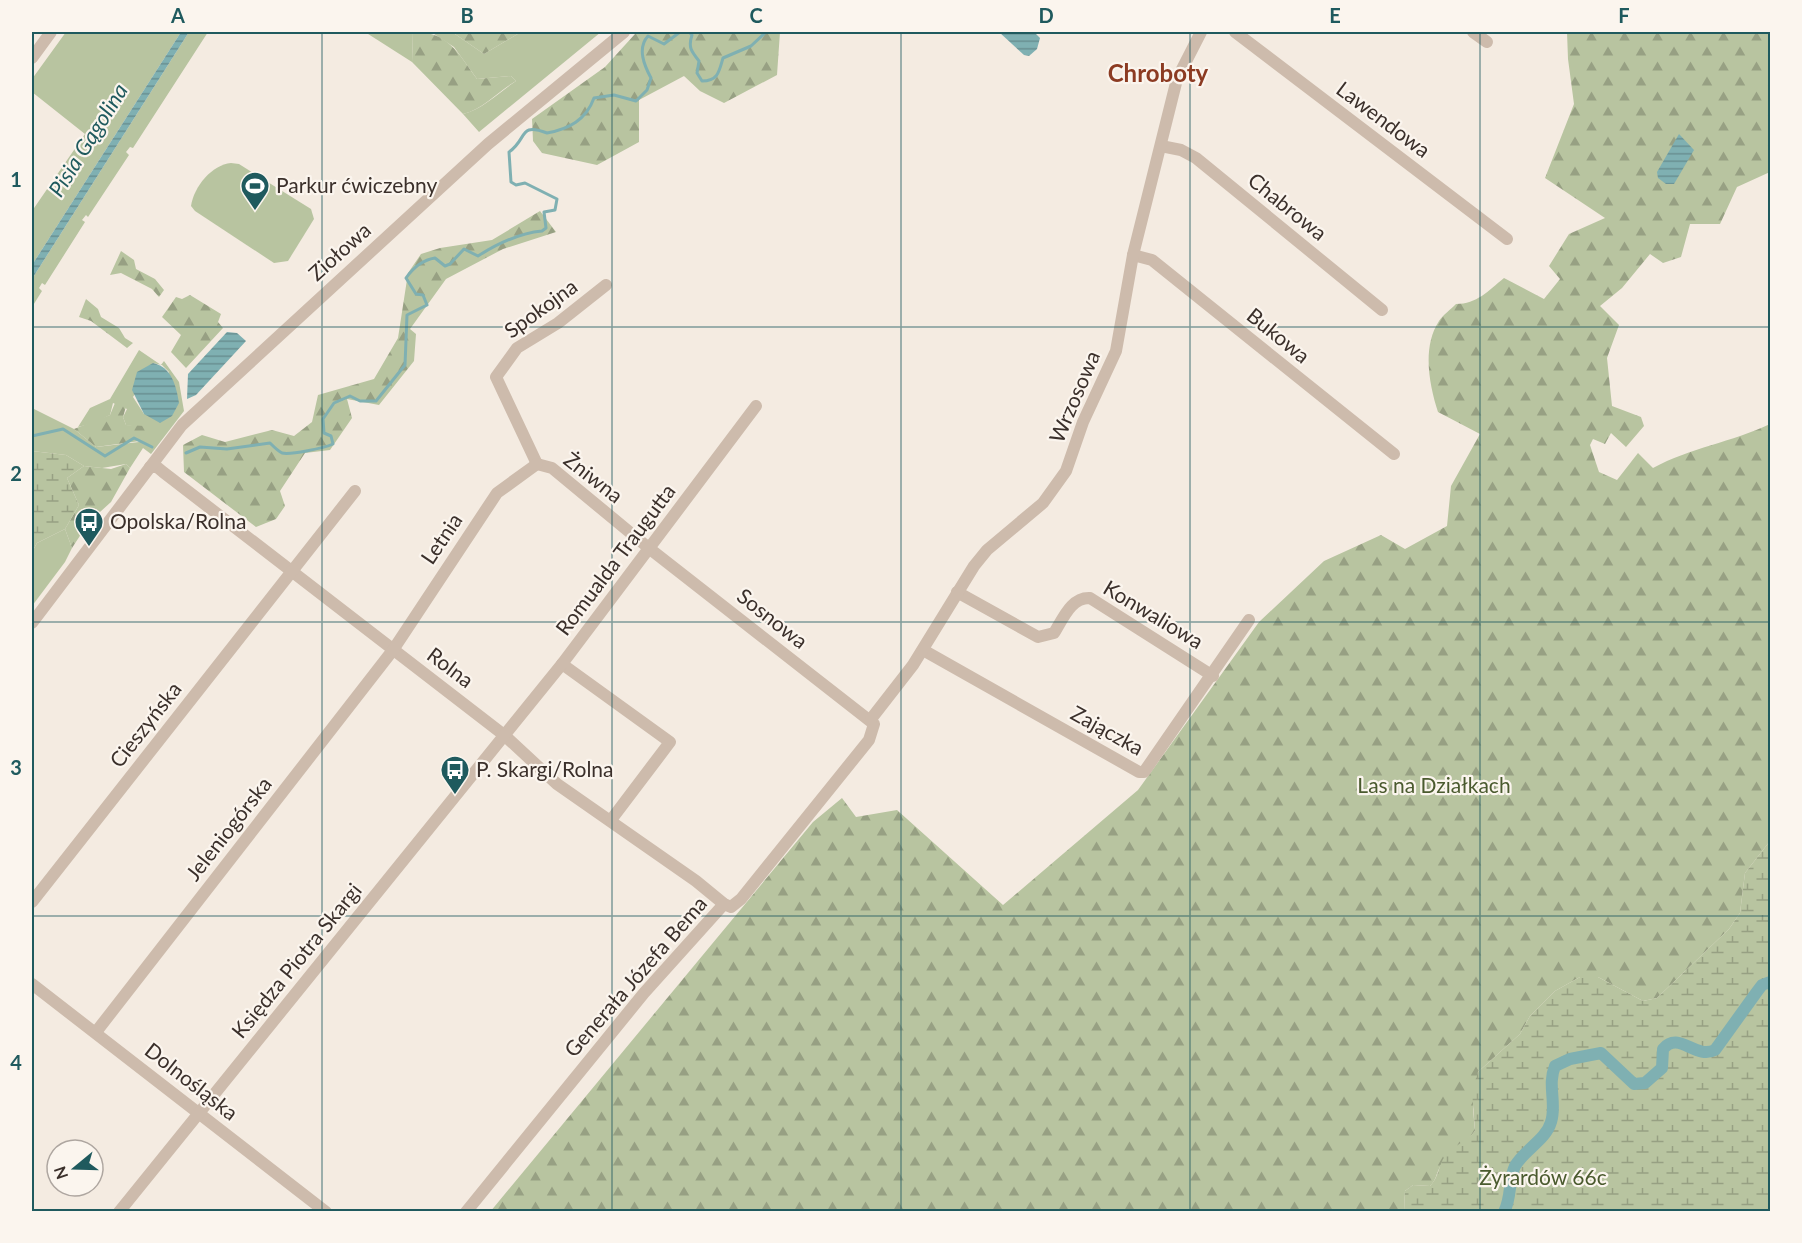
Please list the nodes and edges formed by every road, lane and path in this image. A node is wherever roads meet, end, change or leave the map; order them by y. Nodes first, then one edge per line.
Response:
1 (51, 32) edge
2 (624, 32) edge
3 (1201, 32) edge
4 (1235, 32) edge
5 (1473, 32) edge
6 (1487, 42) dead end
7 (32, 58) edge
8 (1161, 146) junction
9 (1508, 239) dead end
10 (1133, 255) junction
11 (606, 285) dead end
12 (1383, 310) dead end
13 (756, 406) dead end
14 (1394, 454) dead end
15 (153, 462) junction
16 (537, 464) junction
17 (355, 491) dead end
18 (650, 549) junction
19 (290, 571) junction
20 (957, 592) junction
21 (1249, 621) dead end
22 (32, 623) edge
23 (393, 650) junction
24 (923, 650) junction
25 (562, 663) junction
26 (1213, 676) junction
27 (871, 719) junction
28 (504, 735) junction
29 (610, 820) junction
30 (32, 902) edge
31 (724, 904) junction
32 (32, 984) edge
33 (96, 1032) junction
34 (200, 1113) junction
35 (119, 1212) edge
36 (326, 1212) edge
37 (466, 1212) edge

1 - 7 street
2 - 15 street, Ziołowa
3 - 8 street, Wrzosowa
4 - 9 street, Lawendowa
5 - 6 street
8 - 10 street, Wrzosowa
8 - 12 street, Chabrowa
10 - 14 street, Bukowa
10 - 20 street, Wrzosowa
11 - 16 street, Spokojna
13 - 18 street, Romualda Traugutta
15 - 19 street, Rolna
15 - 22 street, Ziołowa
16 - 18 street, Żniwna
16 - 23 street, Letnia
17 - 19 street, Cieszyńska
18 - 25 street, Romualda Traugutta
18 - 27 street, Sosnowa
19 - 23 street, Rolna
19 - 30 street, Cieszyńska
20 - 24 street, Wrzosowa
20 - 26 street, Konwaliowa
21 - 26 street, Zajączka
23 - 28 street, Rolna
23 - 33 street, Jeleniogórska
24 - 26 street, Zajączka
24 - 27 street, Wrzosowa
25 - 28 street, Romualda Traugutta
25 - 29 street
27 - 31 street, Generała Józefa Bema
28 - 29 street, Rolna
28 - 34 street, Księdza Piotra Skargi
29 - 31 street, Rolna
31 - 37 street, Generała Józefa Bema
32 - 33 street, Dolnośląska
33 - 34 street, Dolnośląska
34 - 35 street, Księdza Piotra Skargi
34 - 36 street, Dolnośląska

